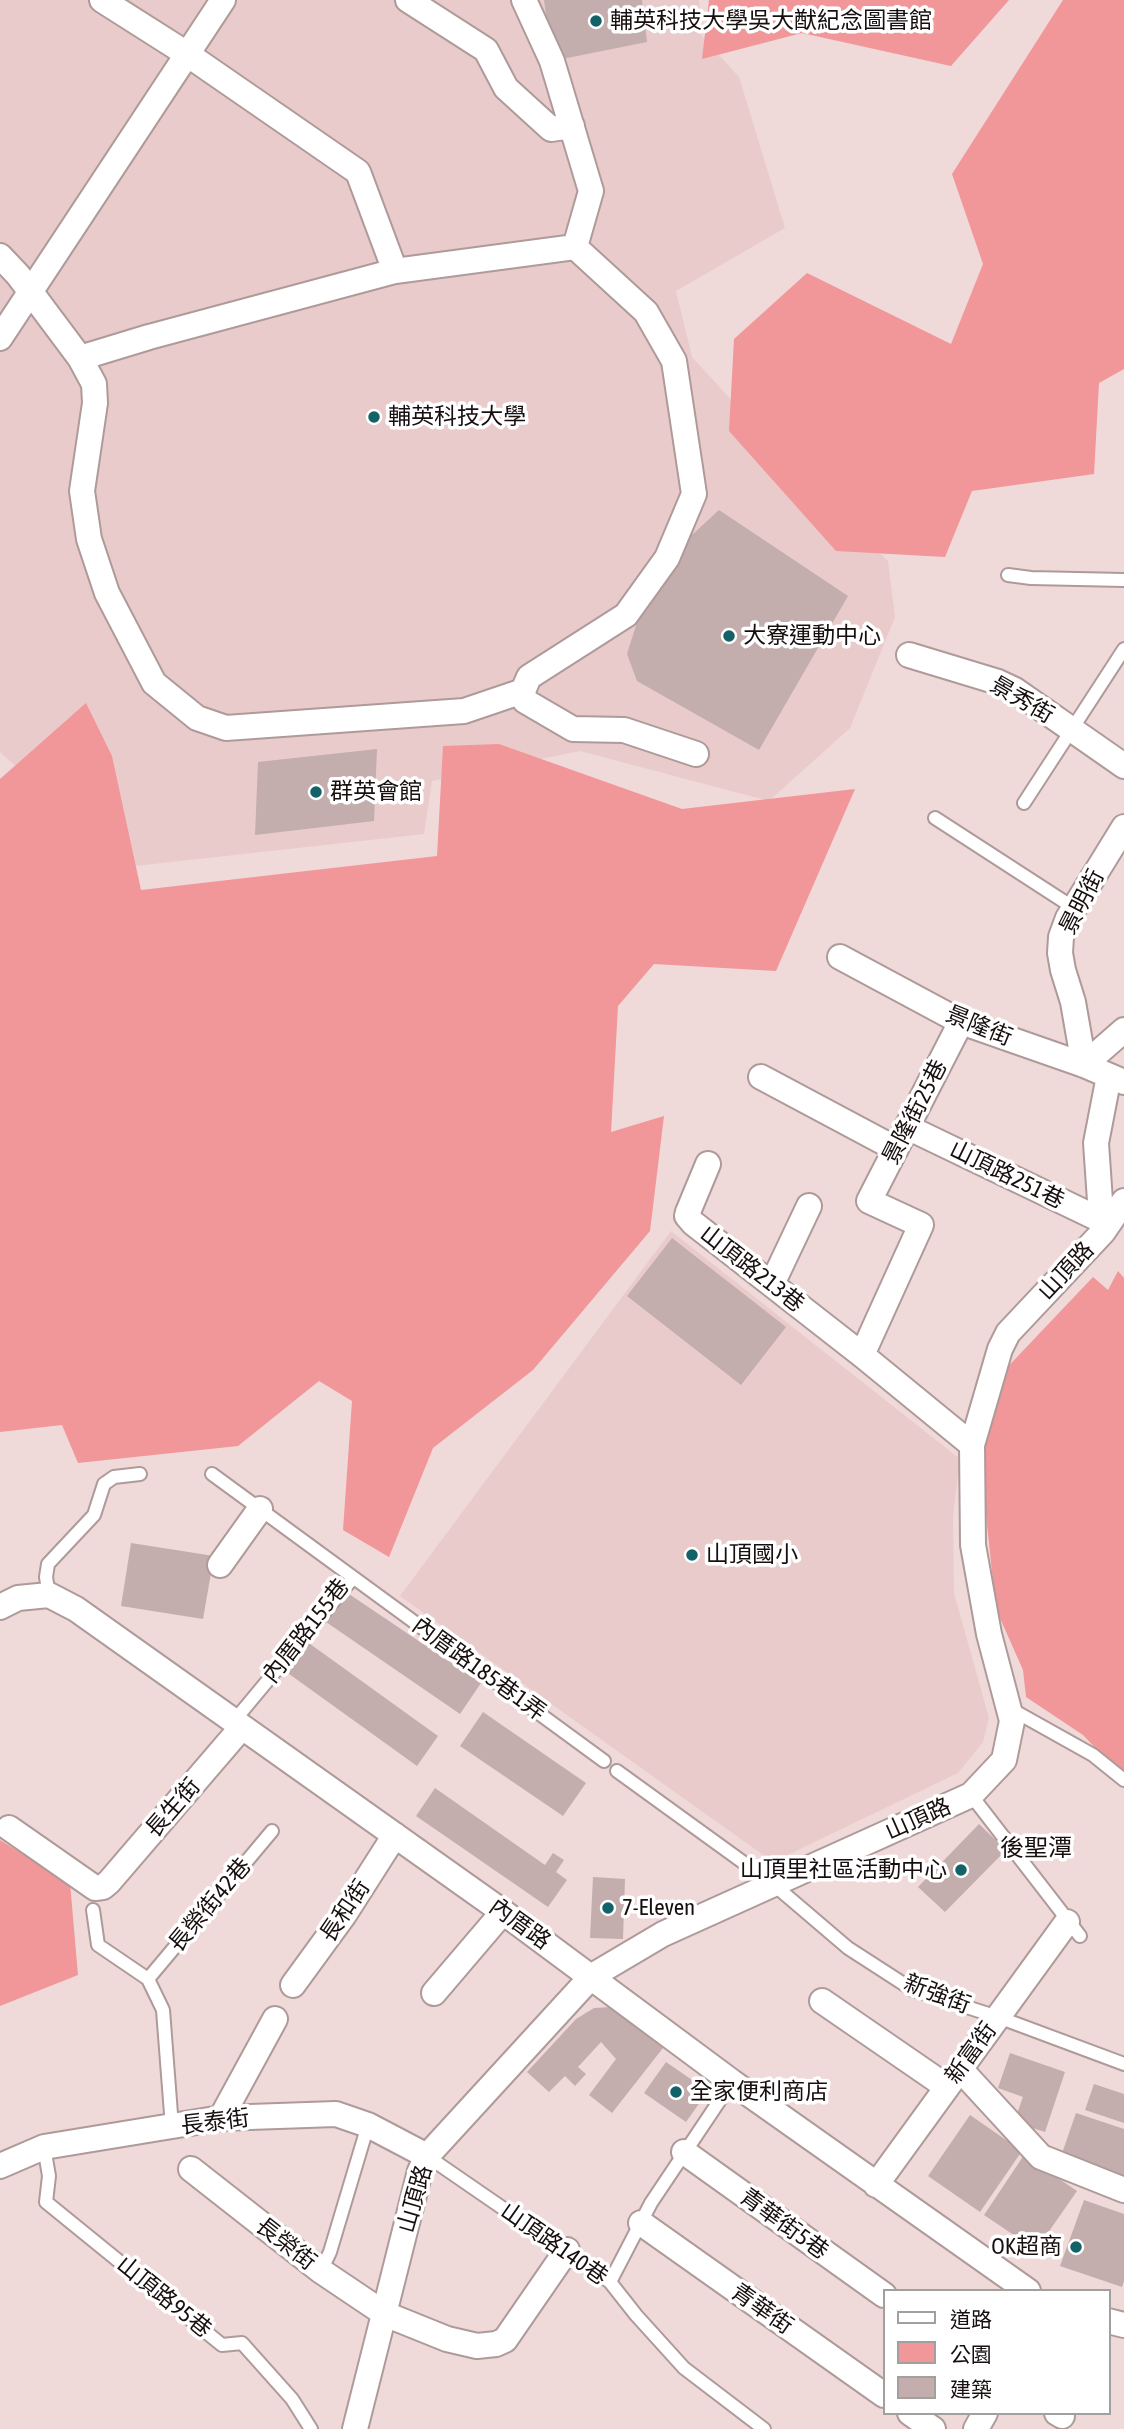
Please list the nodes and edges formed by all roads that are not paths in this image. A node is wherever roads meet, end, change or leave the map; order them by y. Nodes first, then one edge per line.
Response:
1 (102, 0) edge
2 (223, 0) edge
3 (408, 0) edge
4 (524, 0) edge
5 (187, 54) junction
6 (572, 127) junction
7 (575, 247) junction
8 (0, 256) edge
9 (395, 271) junction
10 (31, 293) junction
11 (0, 338) edge
12 (80, 358) junction
13 (1008, 575) dead end
14 (1124, 580) edge
15 (1124, 649) edge
16 (909, 655) dead end
17 (523, 691) junction
18 (1072, 730) junction
19 (696, 754) dead end
20 (1124, 766) edge
21 (1024, 803) dead end
22 (936, 818) dead end
23 (1124, 827) edge
24 (1074, 908) junction
25 (840, 957) dead end
26 (961, 1022) junction
27 (1124, 1030) edge
28 (1084, 1065) junction
29 (761, 1077) dead end
30 (1117, 1079) edge
31 (902, 1138) junction
32 (708, 1164) dead end
33 (1124, 1201) edge
34 (809, 1206) dead end
35 (1107, 1223) junction
36 (772, 1284) junction
37 (862, 1355) junction
38 (972, 1445) junction
39 (141, 1474) dead end
40 (212, 1474) dead end
41 (260, 1509) junction
42 (220, 1565) dead end
43 (353, 1578) junction
44 (49, 1595) junction
45 (0, 1606) edge
46 (1008, 1708) junction
47 (238, 1724) junction
48 (604, 1761) dead end
49 (617, 1771) dead end
50 (1124, 1780) edge
51 (971, 1795) junction
52 (9, 1828) dead end
53 (272, 1831) dead end
54 (395, 1835) junction
55 (773, 1884) junction
56 (93, 1910) dead end
57 (503, 1912) junction
58 (1073, 1929) joint
59 (592, 1976) junction
60 (148, 1979) junction
61 (293, 1985) dead end
62 (435, 1993) dead end
63 (822, 2001) dead end
64 (998, 2017) junction
65 (275, 2019) dead end
66 (1124, 2064) edge
67 (954, 2078) junction
68 (732, 2082) junction
69 (221, 2118) junction
70 (368, 2125) junction
71 (172, 2127) junction
72 (44, 2147) junction
73 (684, 2152) junction
74 (427, 2157) junction
75 (0, 2166) edge
76 (191, 2169) dead end
77 (876, 2185) junction
78 (1124, 2190) edge
79 (641, 2224) junction
80 (567, 2250) junction
81 (320, 2271) junction
82 (610, 2282) junction
83 (1025, 2289) edge
84 (883, 2294) edge
85 (385, 2314) junction
86 (883, 2394) edge
87 (913, 2415) edge
88 (312, 2429) edge
89 (355, 2429) edge
90 (764, 2429) edge
91 (933, 2429) edge

1 - 5 street
2 - 5 street
3 - 6 street
4 - 6 street
5 - 9 street
5 - 10 street
6 - 7 street
7 - 9 street
7 - 17 street
8 - 10 street
9 - 12 street
10 - 11 street
10 - 12 street
12 - 17 street
13 - 14 lane
15 - 18 lane
16 - 18 street, 景秀街
17 - 19 street
18 - 20 street, 景秀街
18 - 21 lane
22 - 24 lane
23 - 24 street, 景明街
24 - 28 street, 景明街
25 - 26 street, 景隆街
26 - 28 street, 景隆街
26 - 31 street, 景隆街25巷
27 - 28 street
28 - 30 street, 景隆街
29 - 31 street, 山頂路251巷
30 - 35 street
31 - 35 street, 山頂路251巷
31 - 37 street, 景隆街25巷
32 - 36 street, 山頂路213巷
33 - 35 street, 山頂路
34 - 36 street
35 - 38 street, 山頂路
36 - 37 street, 山頂路213巷
37 - 38 street, 山頂路213巷
38 - 46 street, 山頂路
39 - 44 lane
40 - 41 lane, 內厝路155巷
41 - 42 street
41 - 43 lane, 內厝路155巷
43 - 47 lane, 內厝路155巷
43 - 48 lane, 內厝路185巷1弄
44 - 45 street
44 - 47 street, 內厝路
46 - 50 lane
46 - 51 street, 山頂路
47 - 52 street, 長生街
47 - 54 street, 內厝路
49 - 55 lane, 新強街
51 - 55 street, 山頂路
51 - 58 lane
53 - 60 lane, 長榮街42巷
54 - 57 street, 內厝路
54 - 61 street, 長和街
55 - 59 street, 山頂路
55 - 64 lane, 新強街
56 - 60 lane
57 - 59 street, 內厝路
57 - 62 street
58 - 64 street, 新富街
59 - 68 street, 內厝路
59 - 74 street, 山頂路
60 - 71 lane
63 - 67 street
64 - 66 lane, 新強街
64 - 67 street, 新富街
65 - 69 street
67 - 77 street, 新富街
67 - 78 street
68 - 73 lane
68 - 77 street, 內厝路
69 - 70 street, 長泰街
69 - 71 street, 長泰街
70 - 74 street, 長泰街
70 - 81 lane
71 - 72 street, 長泰街
72 - 75 street, 長泰街
72 - 88 lane, 山頂路95巷
73 - 79 lane
73 - 84 street, 青華街5巷
74 - 80 lane, 山頂路140巷
74 - 85 street, 山頂路
76 - 81 street, 長榮街
77 - 83 street, 內厝路
79 - 82 lane
79 - 86 street, 青華街
80 - 82 lane, 山頂路140巷
80 - 85 street, 長榮街
81 - 85 street, 長榮街
82 - 90 lane, 山頂路140巷
85 - 89 street, 山頂路
87 - 91 street

